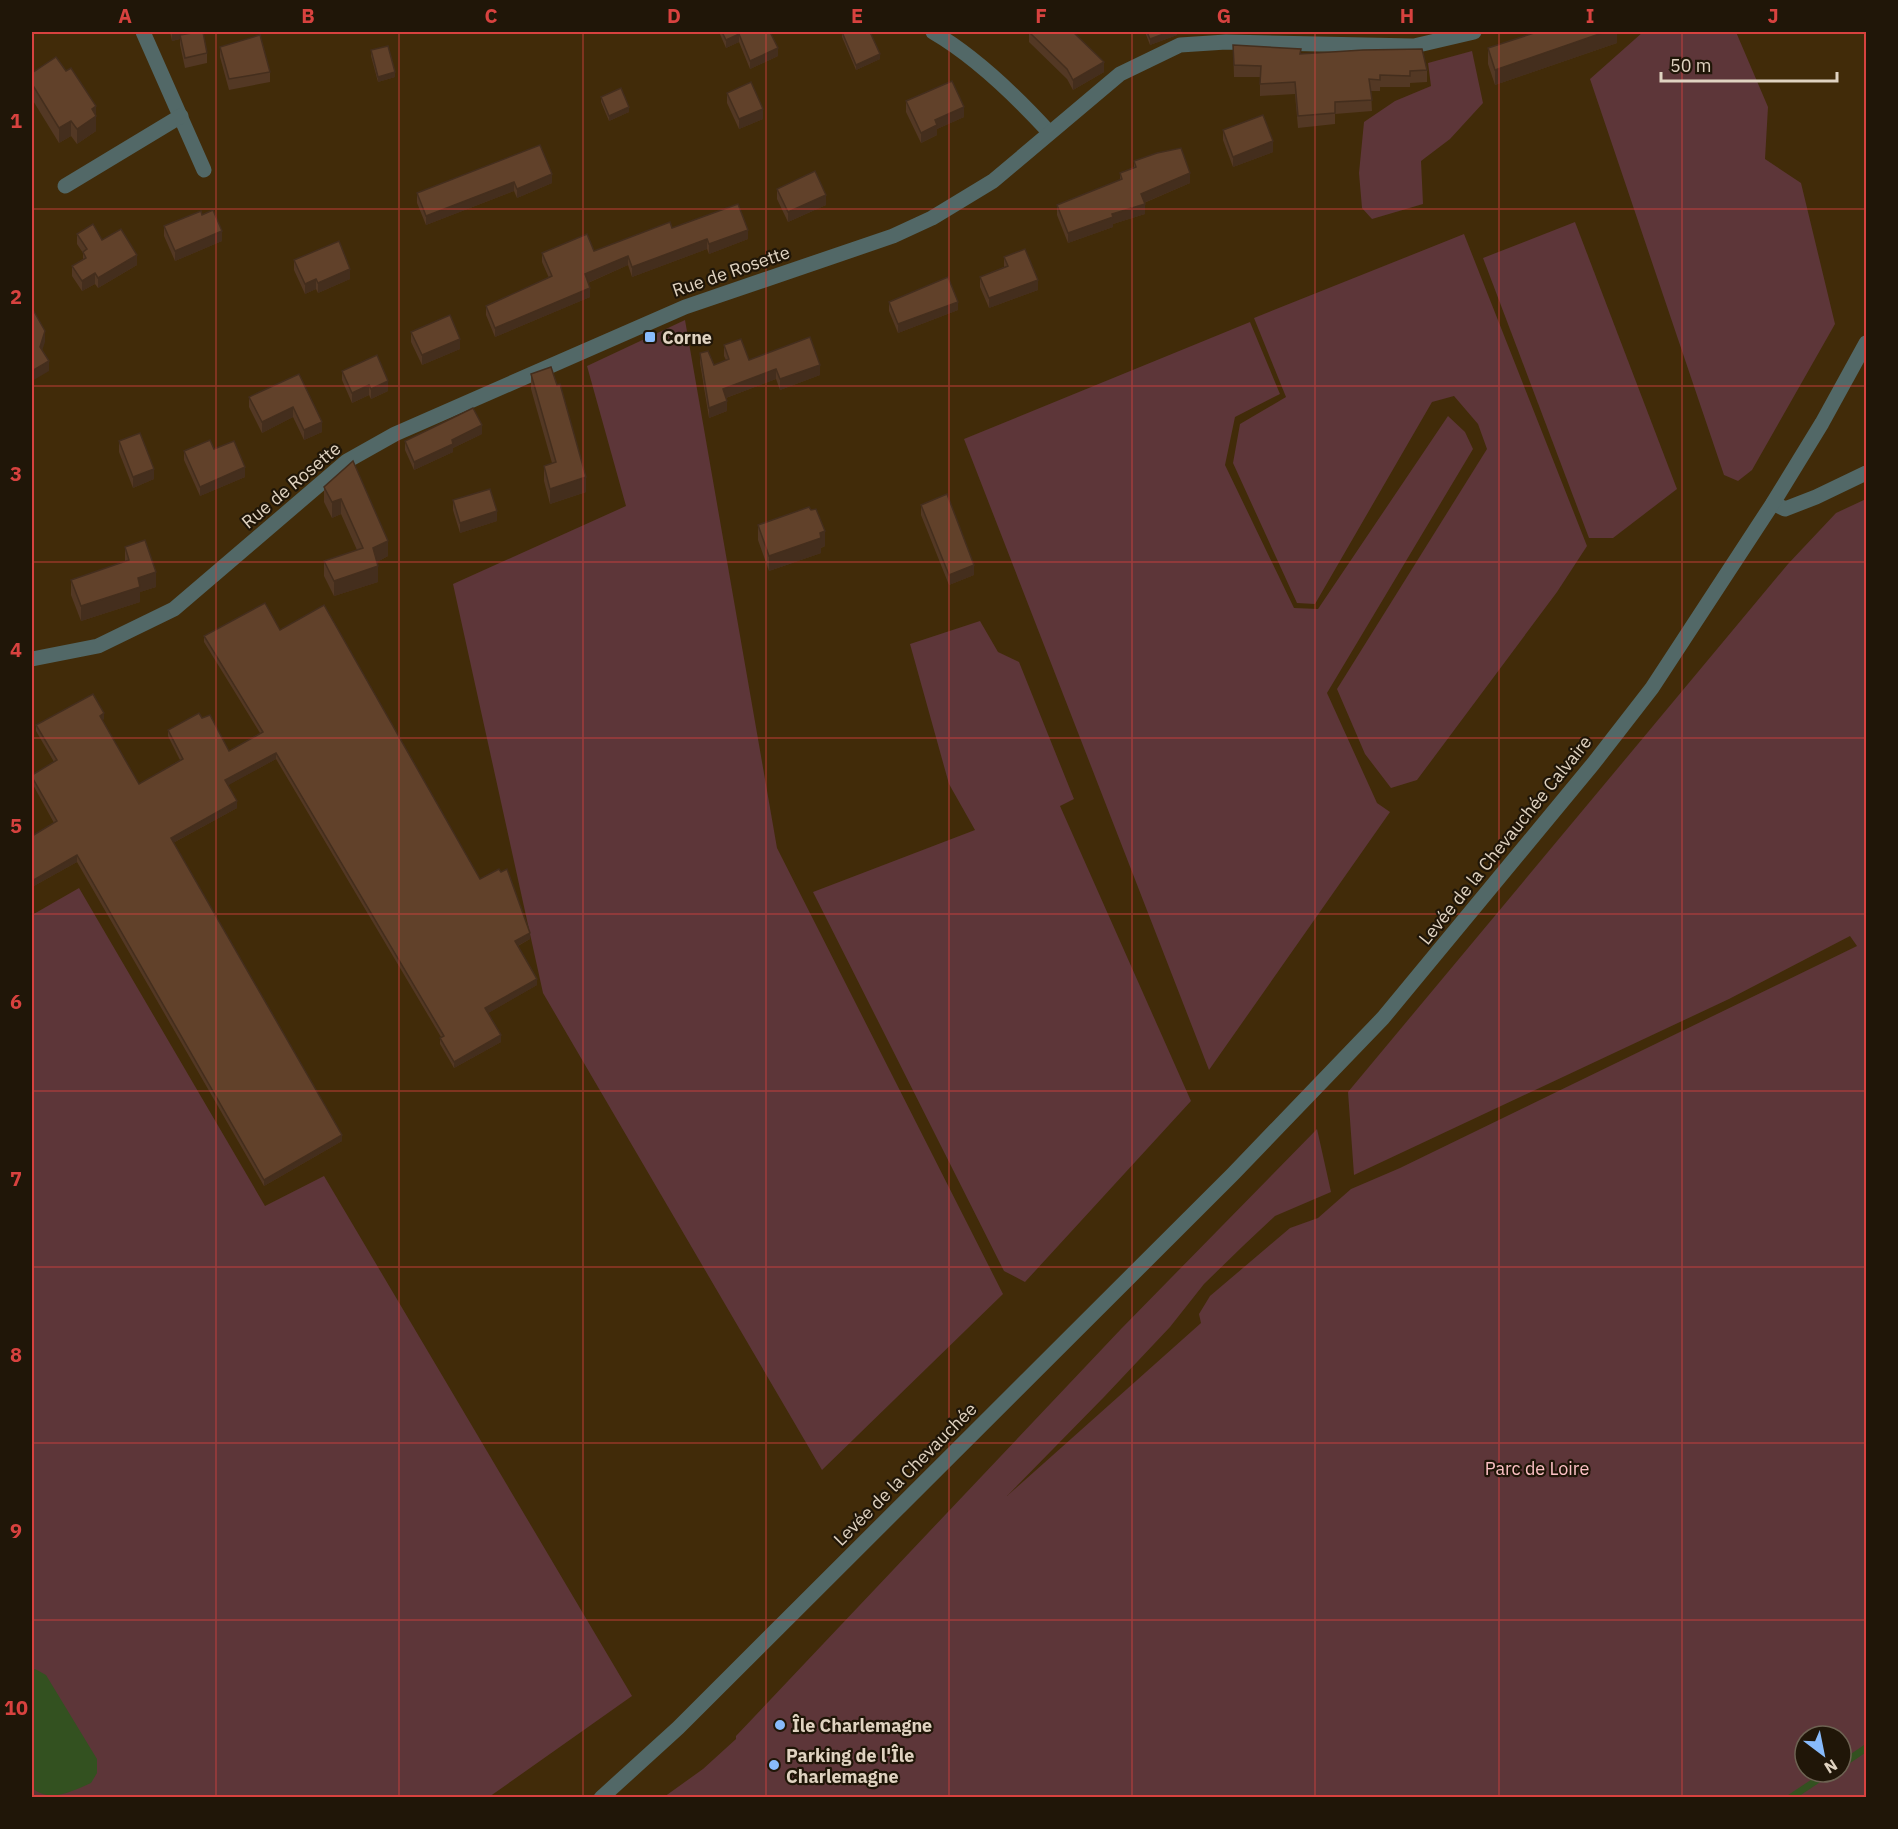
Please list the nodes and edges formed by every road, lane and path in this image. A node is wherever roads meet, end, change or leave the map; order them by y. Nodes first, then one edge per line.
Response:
1 (143, 32) edge
2 (933, 32) edge
3 (1474, 32) edge
4 (1431, 37) edge
5 (181, 116) junction
6 (1049, 132) junction
7 (204, 170) dead end
8 (65, 186) dead end
9 (1866, 343) edge
10 (1866, 473) edge
11 (1773, 503) junction
12 (32, 659) edge
13 (1233, 1174) joint
14 (601, 1797) edge

1 - 5 street
2 - 6 street
3 - 4 street, Rue de Rosette
4 - 6 street, Rue de Rosette
5 - 7 street
5 - 8 street
6 - 12 street, Rue de Rosette
9 - 11 street, Levée de la Chevauchée Calvaire
10 - 11 street
11 - 13 street, Levée de la Chevauchée Calvaire
13 - 14 street, Levée de la Chevauchée

